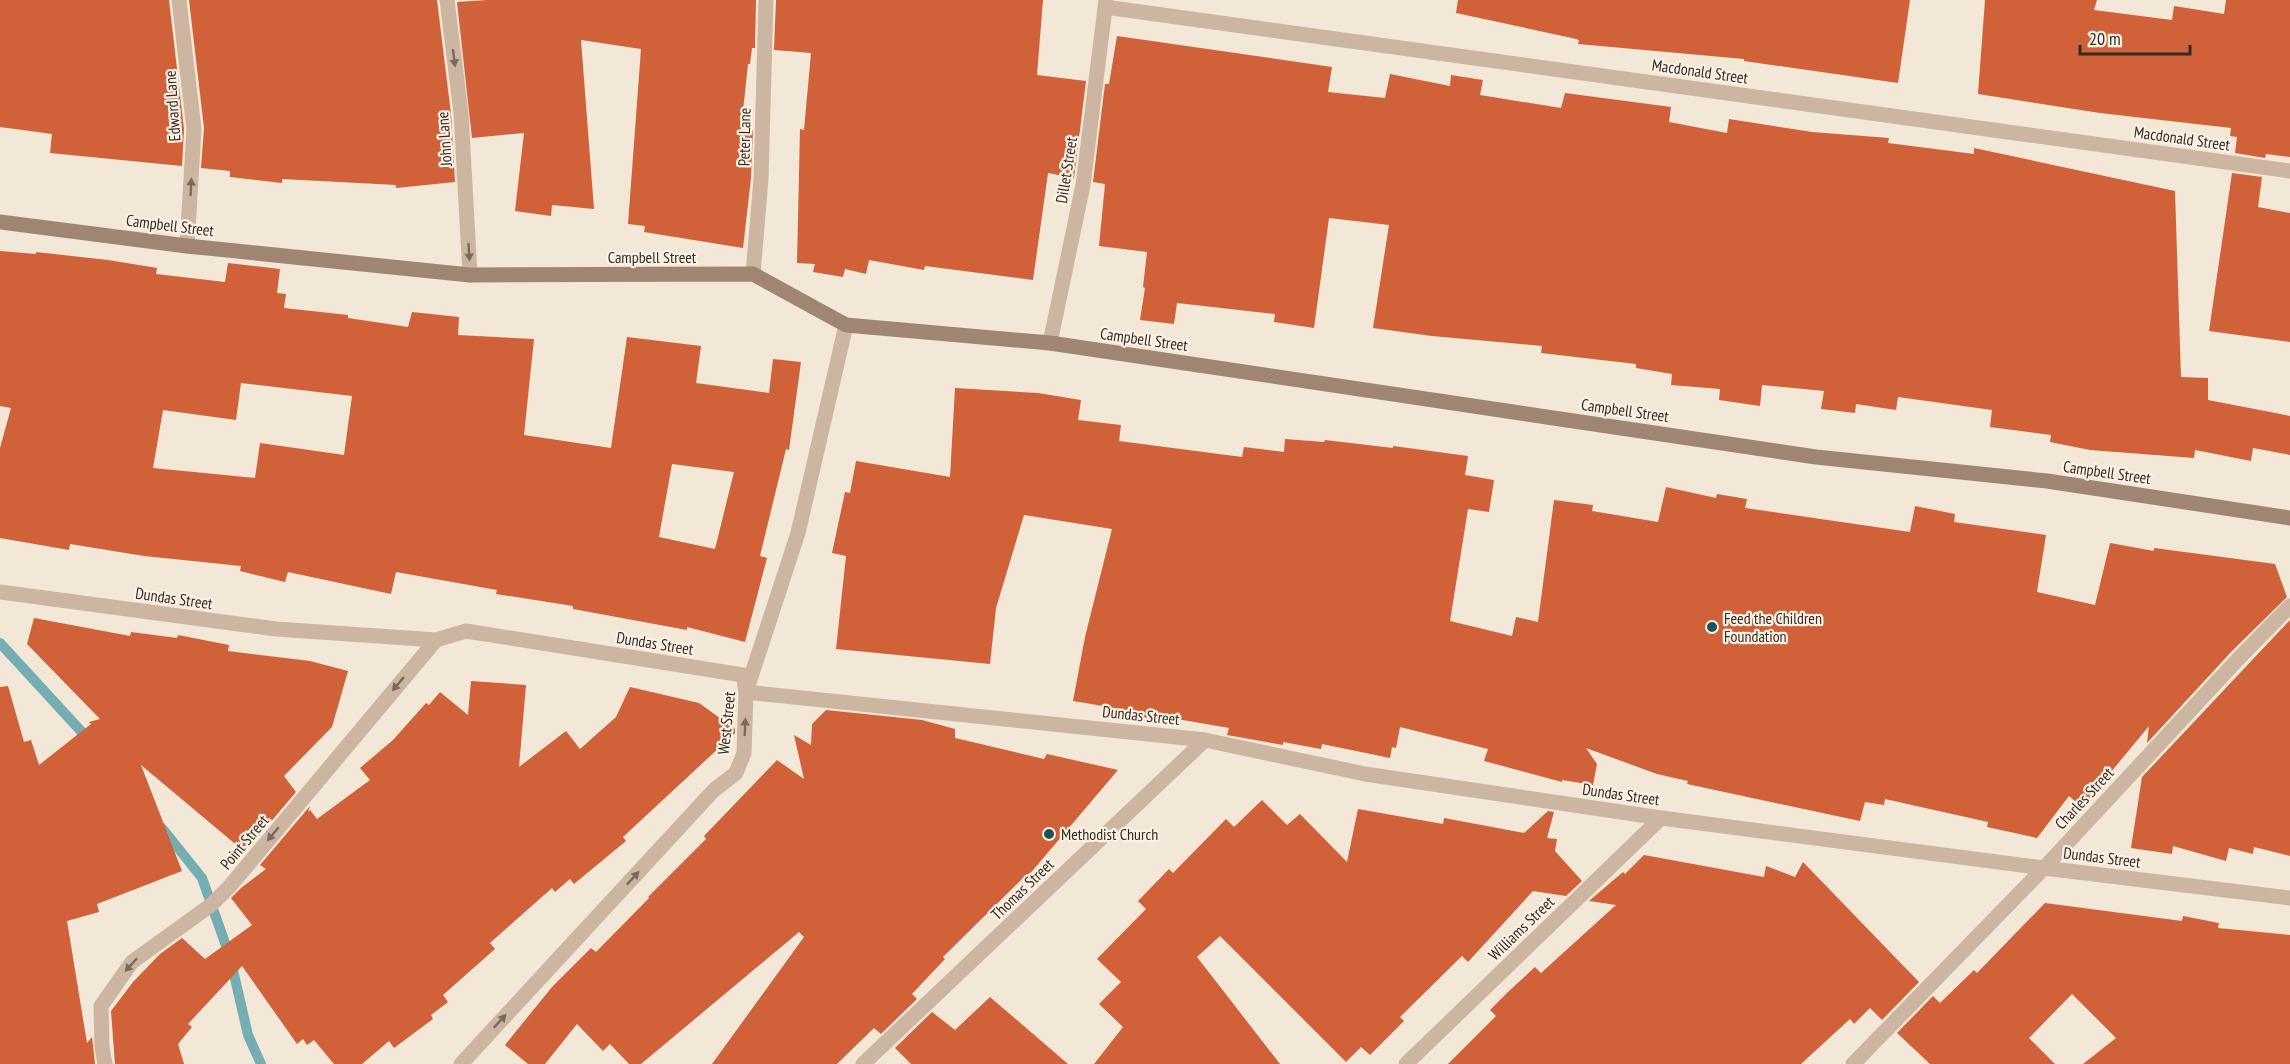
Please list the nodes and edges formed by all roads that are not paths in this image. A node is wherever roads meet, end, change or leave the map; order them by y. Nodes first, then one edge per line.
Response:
1 (179, 0) edge
2 (447, 0) edge
3 (766, 0) edge
4 (1106, 3) edge
5 (2290, 171) edge
6 (0, 222) edge
7 (187, 246) junction
8 (753, 274) junction
9 (470, 275) junction
10 (846, 325) junction
11 (1050, 343) junction
12 (2290, 518) edge
13 (0, 592) edge
14 (2290, 606) edge
15 (436, 639) junction
16 (746, 692) junction
17 (1205, 740) junction
18 (1661, 818) junction
19 (2044, 868) junction
20 (2290, 898) edge
21 (105, 1064) edge
22 (461, 1064) edge
23 (863, 1064) edge
24 (1406, 1064) edge
25 (1853, 1064) edge

7 -> 1 street, Edward Lane
2 -> 9 street, John Lane
3 - 8 street, Peter Lane
4 - 5 street, Macdonald Street
4 - 11 street, Dillet Street
6 - 7 main road, Campbell Street
7 - 9 main road, Campbell Street
8 - 9 main road, Campbell Street
8 - 10 main road, Campbell Street
10 - 11 main road, Campbell Street
10 - 16 street, West Street
11 - 12 main road, Campbell Street
13 - 15 street, Dundas Street
14 - 19 street, Charles Street
15 - 16 street, Dundas Street
15 -> 21 street, Point Street
16 - 17 street, Dundas Street
22 -> 16 street, West Street
17 - 18 street, Dundas Street
17 - 23 street, Thomas Street
18 - 19 street, Dundas Street
18 - 24 street, Williams Street
19 - 20 street, Dundas Street
19 - 25 street, Charles Street

